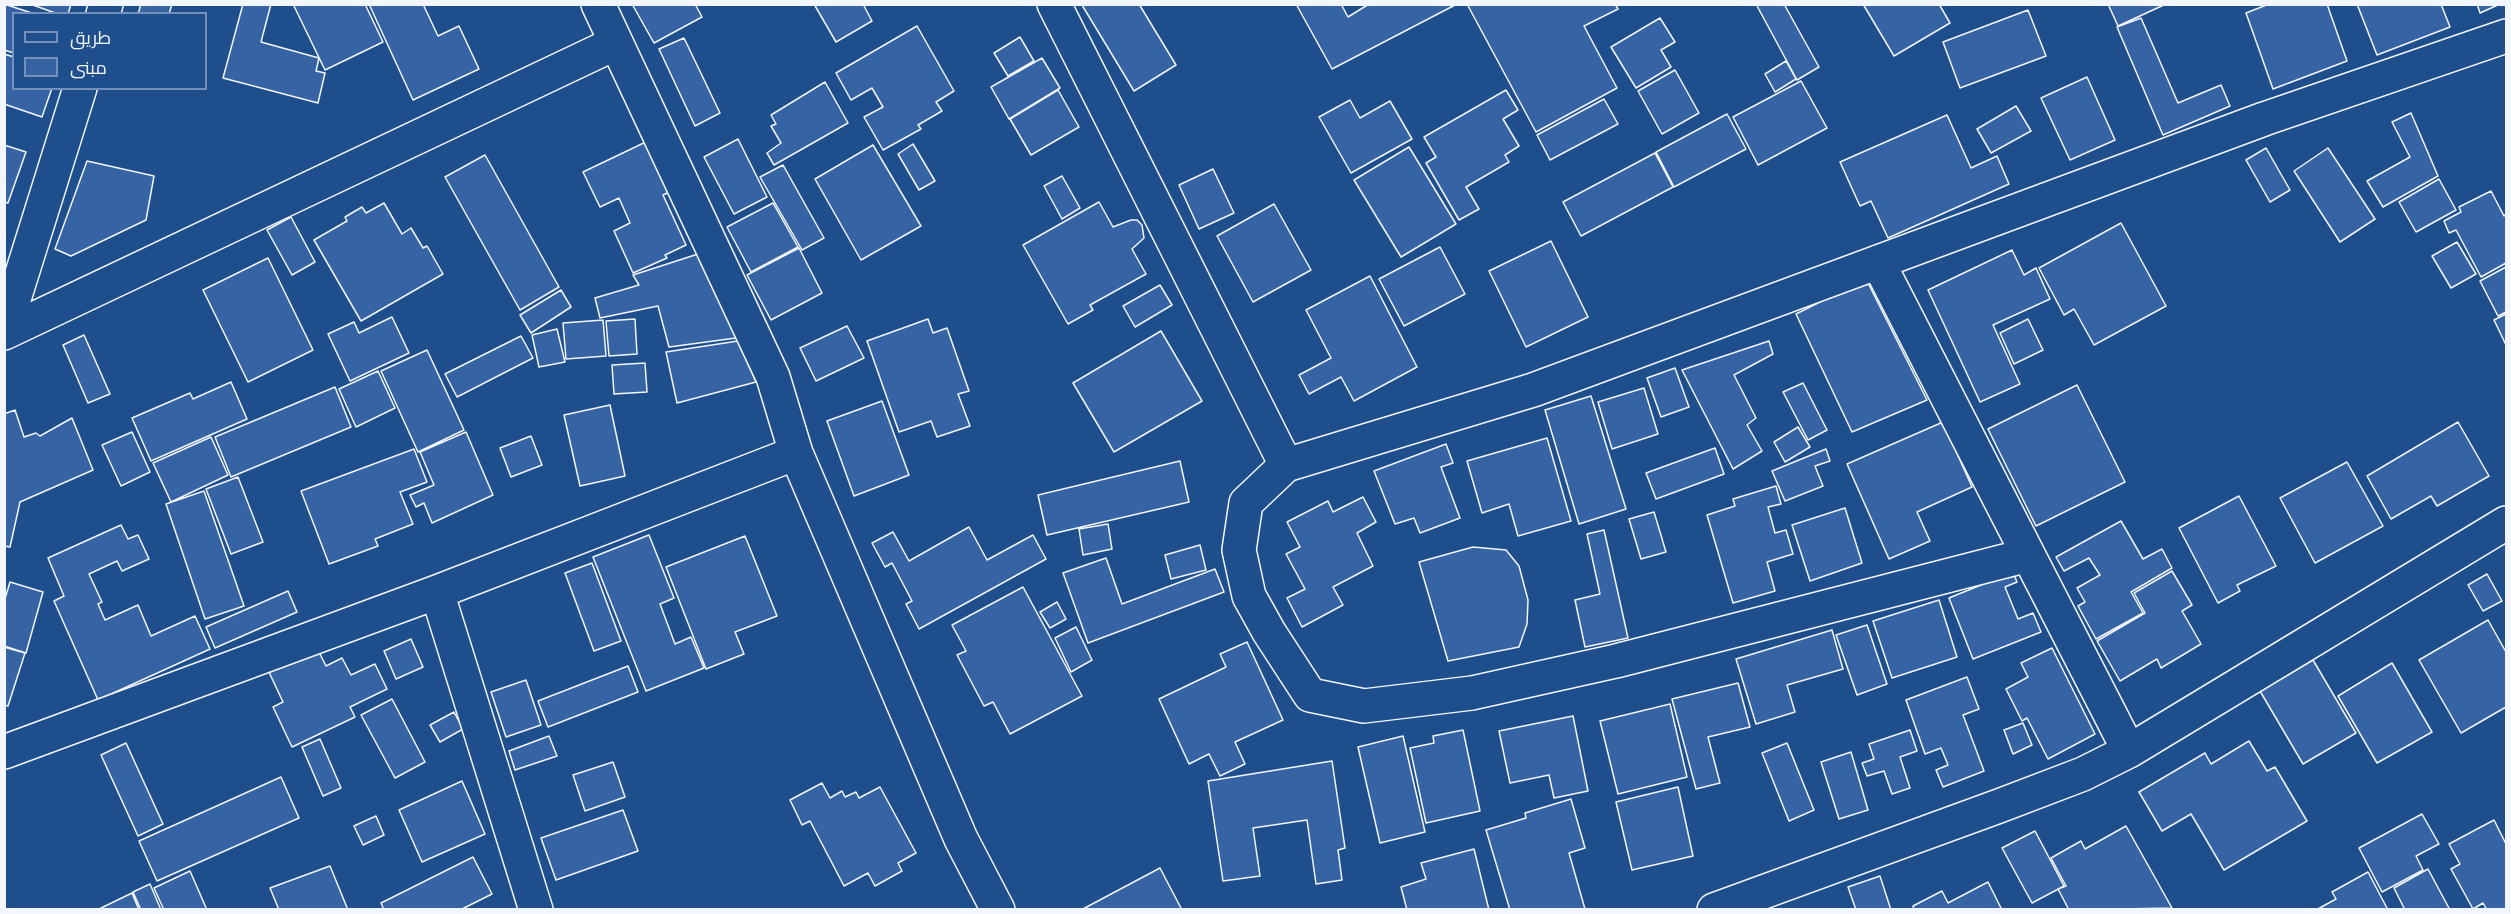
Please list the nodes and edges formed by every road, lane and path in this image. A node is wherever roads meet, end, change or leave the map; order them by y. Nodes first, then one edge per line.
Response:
1 (598, 4) edge
2 (1054, 4) edge
3 (2506, 36) edge
4 (616, 43) junction
5 (79, 90) edge
6 (1878, 262) junction
7 (4, 332) edge
8 (796, 453) junction
9 (1286, 465) junction
10 (2506, 523) edge
11 (2028, 555) junction
12 (437, 592) junction
13 (2129, 751) junction
14 (4, 752) edge
15 (528, 907) edge
16 (998, 909) edge
17 (1714, 909) edge

1 - 4 street
2 - 9 street
3 - 6 street
4 - 7 street
4 - 8 street
5 - 7 street
6 - 9 street
6 - 11 street
8 - 12 street
8 - 16 street
9 - 11 street
10 - 13 street
11 - 13 street
12 - 14 street
12 - 15 street
13 - 17 street

